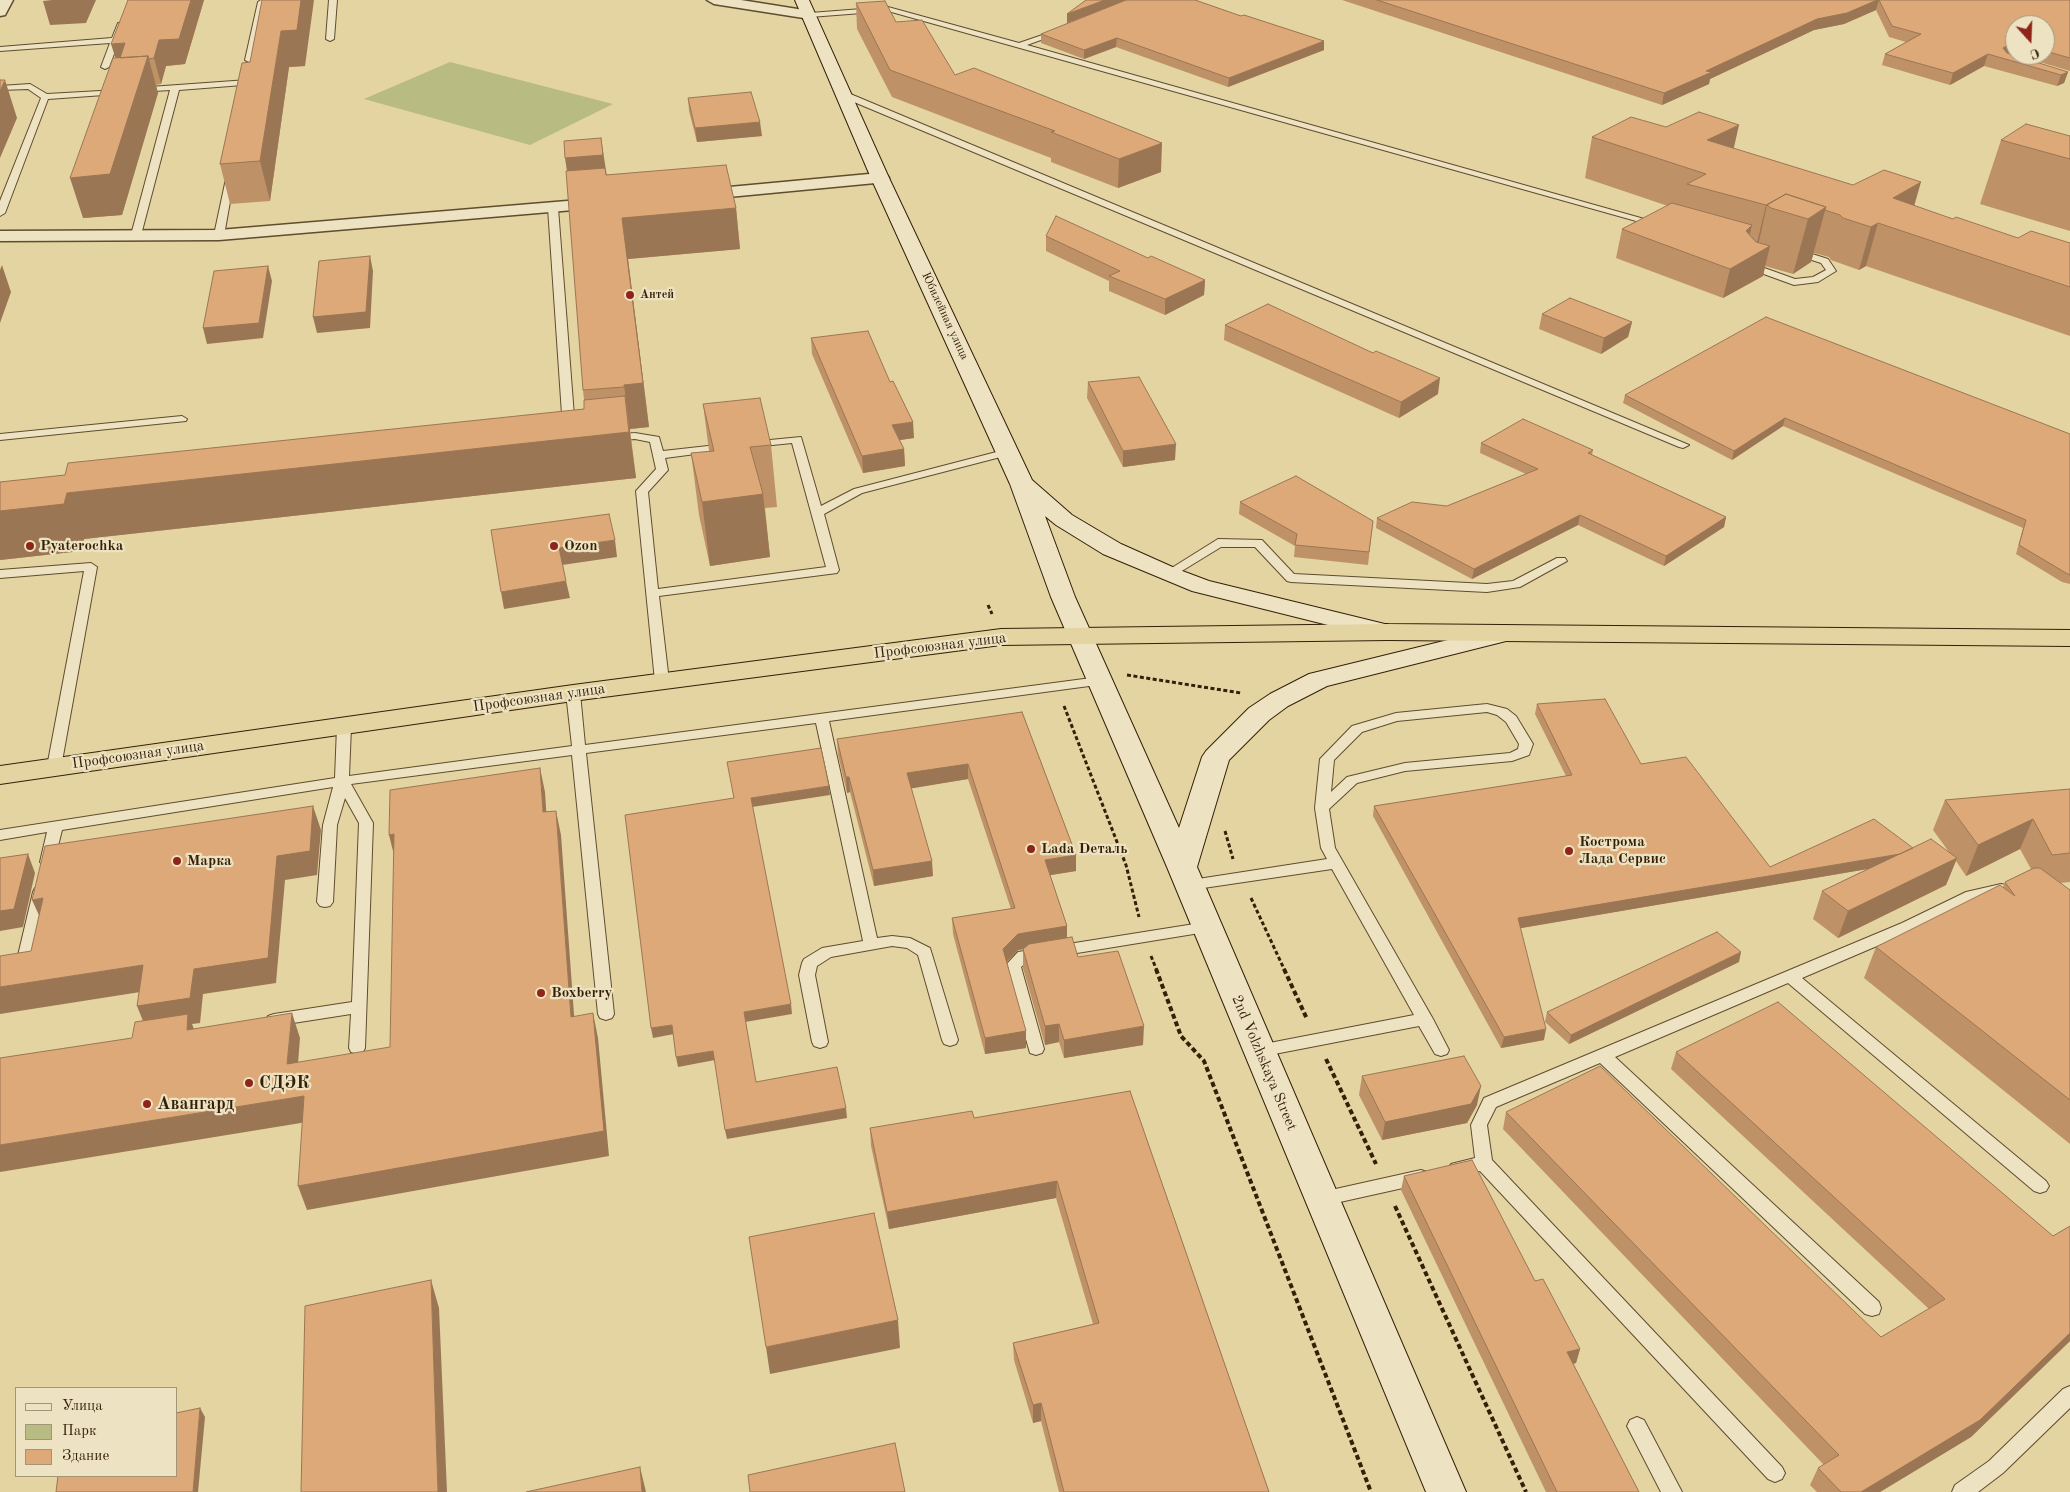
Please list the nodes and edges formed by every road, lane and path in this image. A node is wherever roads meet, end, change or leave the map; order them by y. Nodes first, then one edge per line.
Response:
1 (6, 0) edge
2 (288, 0) edge
3 (333, 0) edge
4 (714, 0) edge
5 (806, 8) edge
6 (0, 12) edge
7 (123, 19) edge
8 (1065, 28) edge
9 (330, 39) dead end
10 (115, 40) junction
11 (1018, 46) junction
12 (0, 49) edge
13 (249, 60) edge
14 (105, 68) dead end
15 (0, 88) edge
16 (175, 88) junction
17 (845, 95) junction
18 (45, 97) junction
19 (244, 101) edge
20 (232, 168) edge
21 (880, 178) junction
22 (682, 196) edge
23 (622, 201) edge
24 (553, 208) junction
25 (0, 213) edge
26 (1670, 228) edge
27 (136, 235) junction
28 (219, 235) junction
29 (0, 236) edge
30 (1751, 250) joint
31 (182, 419) dead end
32 (0, 437) edge
33 (598, 439) edge
34 (570, 442) edge
35 (1683, 445) dead end
36 (1008, 452) junction
37 (658, 455) junction
38 (1022, 484) junction
39 (817, 513) junction
40 (1561, 561) dead end
41 (0, 574) edge
42 (1168, 574) junction
43 (653, 593) junction
44 (988, 605) dead end
45 (992, 614) dead end
46 (1388, 632) junction
47 (1079, 635) junction
48 (1501, 635) junction
49 (2070, 638) edge
50 (1126, 675) dead end
51 (662, 681) junction
52 (1099, 681) junction
53 (1056, 686) junction
54 (574, 693) junction
55 (1250, 695) dead end
56 (822, 718) junction
57 (344, 727) junction
58 (579, 749) junction
59 (54, 767) junction
60 (0, 775) edge
61 (342, 780) junction
62 (1322, 808) junction
63 (1223, 824) dead end
64 (56, 826) junction
65 (0, 834) edge
66 (1336, 863) junction
67 (1186, 876) junction
68 (1238, 877) junction
69 (2014, 891) edge
70 (325, 902) dead end
71 (1207, 927) junction
72 (1144, 937) junction
73 (871, 944) junction
74 (24, 964) edge
75 (1790, 976) junction
76 (360, 1007) junction
77 (606, 1014) dead end
78 (1425, 1019) junction
79 (263, 1022) edge
80 (950, 1040) dead end
81 (1317, 1041) junction
82 (820, 1042) dead end
83 (357, 1048) dead end
84 (1036, 1049) dead end
85 (1441, 1050) dead end
86 (1259, 1051) junction
87 (1602, 1055) junction
88 (1484, 1163) junction
89 (1386, 1184) junction
90 (2040, 1186) dead end
91 (1322, 1198) junction
92 (1872, 1308) dead end
93 (2070, 1395) edge
94 (1637, 1426) dead end
95 (1775, 1473) dead end
96 (1371, 1492) edge
97 (1446, 1492) edge
98 (1525, 1492) edge
99 (1672, 1492) edge
100 (1962, 1492) edge

1 - 6 street
2 - 13 lane
3 - 9 lane
4 - 5 street
5 - 11 lane
5 - 17 street, Юбилейная улица
7 - 10 lane
8 - 11 lane
10 - 12 lane
10 - 14 lane
11 - 26 lane
15 - 18 lane
16 - 18 lane
16 - 19 lane
16 - 27 lane
17 - 21 street, Юбилейная улица
17 - 35 lane
18 - 25 lane
20 - 28 lane
21 - 22 street
21 - 36 street, Юбилейная улица
23 - 24 street
24 - 28 street
24 - 34 lane
27 - 28 street
27 - 29 street
30 - 30 lane
31 - 32 lane
33 - 37 lane
36 - 38 street, Юбилейная улица
36 - 39 lane
37 - 39 lane
37 - 43 lane
38 - 42 street
38 - 47 street, Юбилейная улица
39 - 43 lane
40 - 42 lane
41 - 59 lane
42 - 46 street
43 - 51 lane
44 - 45 path
46 - 47 highway, Профсоюзная улица
46 - 48 highway, Профсоюзная улица
47 - 51 highway, Профсоюзная улица
47 - 52 street, 2nd Volzhskaya Street
48 - 49 highway, Профсоюзная улица
48 - 67 street
50 - 55 path
51 - 54 highway, Профсоюзная улица
52 - 53 lane
52 - 67 street, 2nd Volzhskaya Street
53 - 56 lane
53 - 72 path
54 - 57 highway, Профсоюзная улица
54 - 58 lane
56 - 58 lane
56 - 73 lane
57 - 59 highway, Профсоюзная улица
57 - 61 lane
58 - 61 lane
58 - 77 lane
59 - 60 highway, Профсоюзная улица
61 - 64 lane
61 - 70 lane
61 - 76 lane
62 - 62 lane
62 - 66 lane
63 - 68 path
64 - 65 lane
64 - 74 lane
66 - 68 lane
66 - 78 lane
67 - 68 lane
67 - 71 street, 2nd Volzhskaya Street
68 - 81 path
69 - 75 lane
71 - 72 lane
71 - 86 street, 2nd Volzhskaya Street
72 - 84 lane
72 - 96 path
73 - 80 lane
73 - 82 lane
75 - 87 lane
75 - 90 lane
76 - 79 lane
76 - 83 lane
78 - 81 lane
78 - 85 lane
81 - 86 lane
81 - 89 path
86 - 91 street, 2nd Volzhskaya Street
87 - 88 lane
87 - 92 lane
88 - 89 lane
88 - 95 lane
89 - 91 lane
89 - 98 path
91 - 97 street, 2nd Volzhskaya Street
93 - 100 lane
94 - 99 lane

